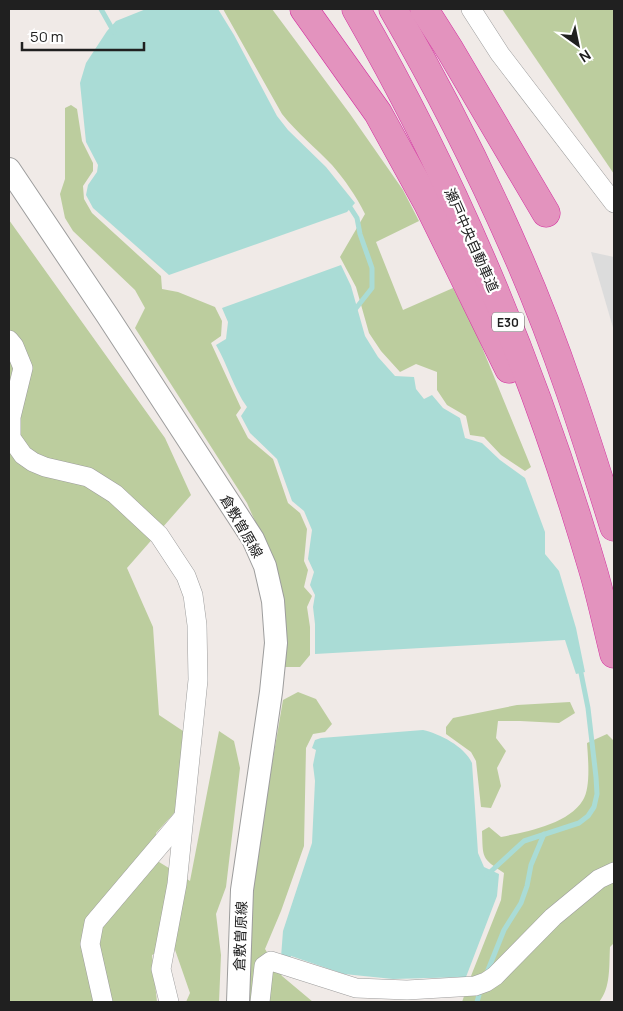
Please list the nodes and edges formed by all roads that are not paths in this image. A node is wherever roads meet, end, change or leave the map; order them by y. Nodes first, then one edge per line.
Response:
1 (304, 9) edge
2 (356, 9) edge
3 (393, 9) edge
4 (424, 9) edge
5 (471, 9) edge
6 (9, 169) edge
7 (614, 203) edge
8 (546, 213) dead end
9 (9, 340) edge
10 (567, 487) junction
11 (614, 527) edge
12 (614, 654) edge
13 (183, 818) junction
14 (614, 872) edge
15 (103, 1002) edge
16 (169, 1002) edge
17 (238, 1002) edge
18 (260, 1002) edge

1 - 10 highway
2 - 10 highway, 瀬戸中央自動車道 / E30
3 - 11 highway, E30
4 - 8 highway
5 - 7 street
6 - 17 street, 倉敷曽原線
9 - 13 street
10 - 12 highway, 瀬戸中央自動車道 / E30
13 - 15 street
13 - 16 street
14 - 18 street

